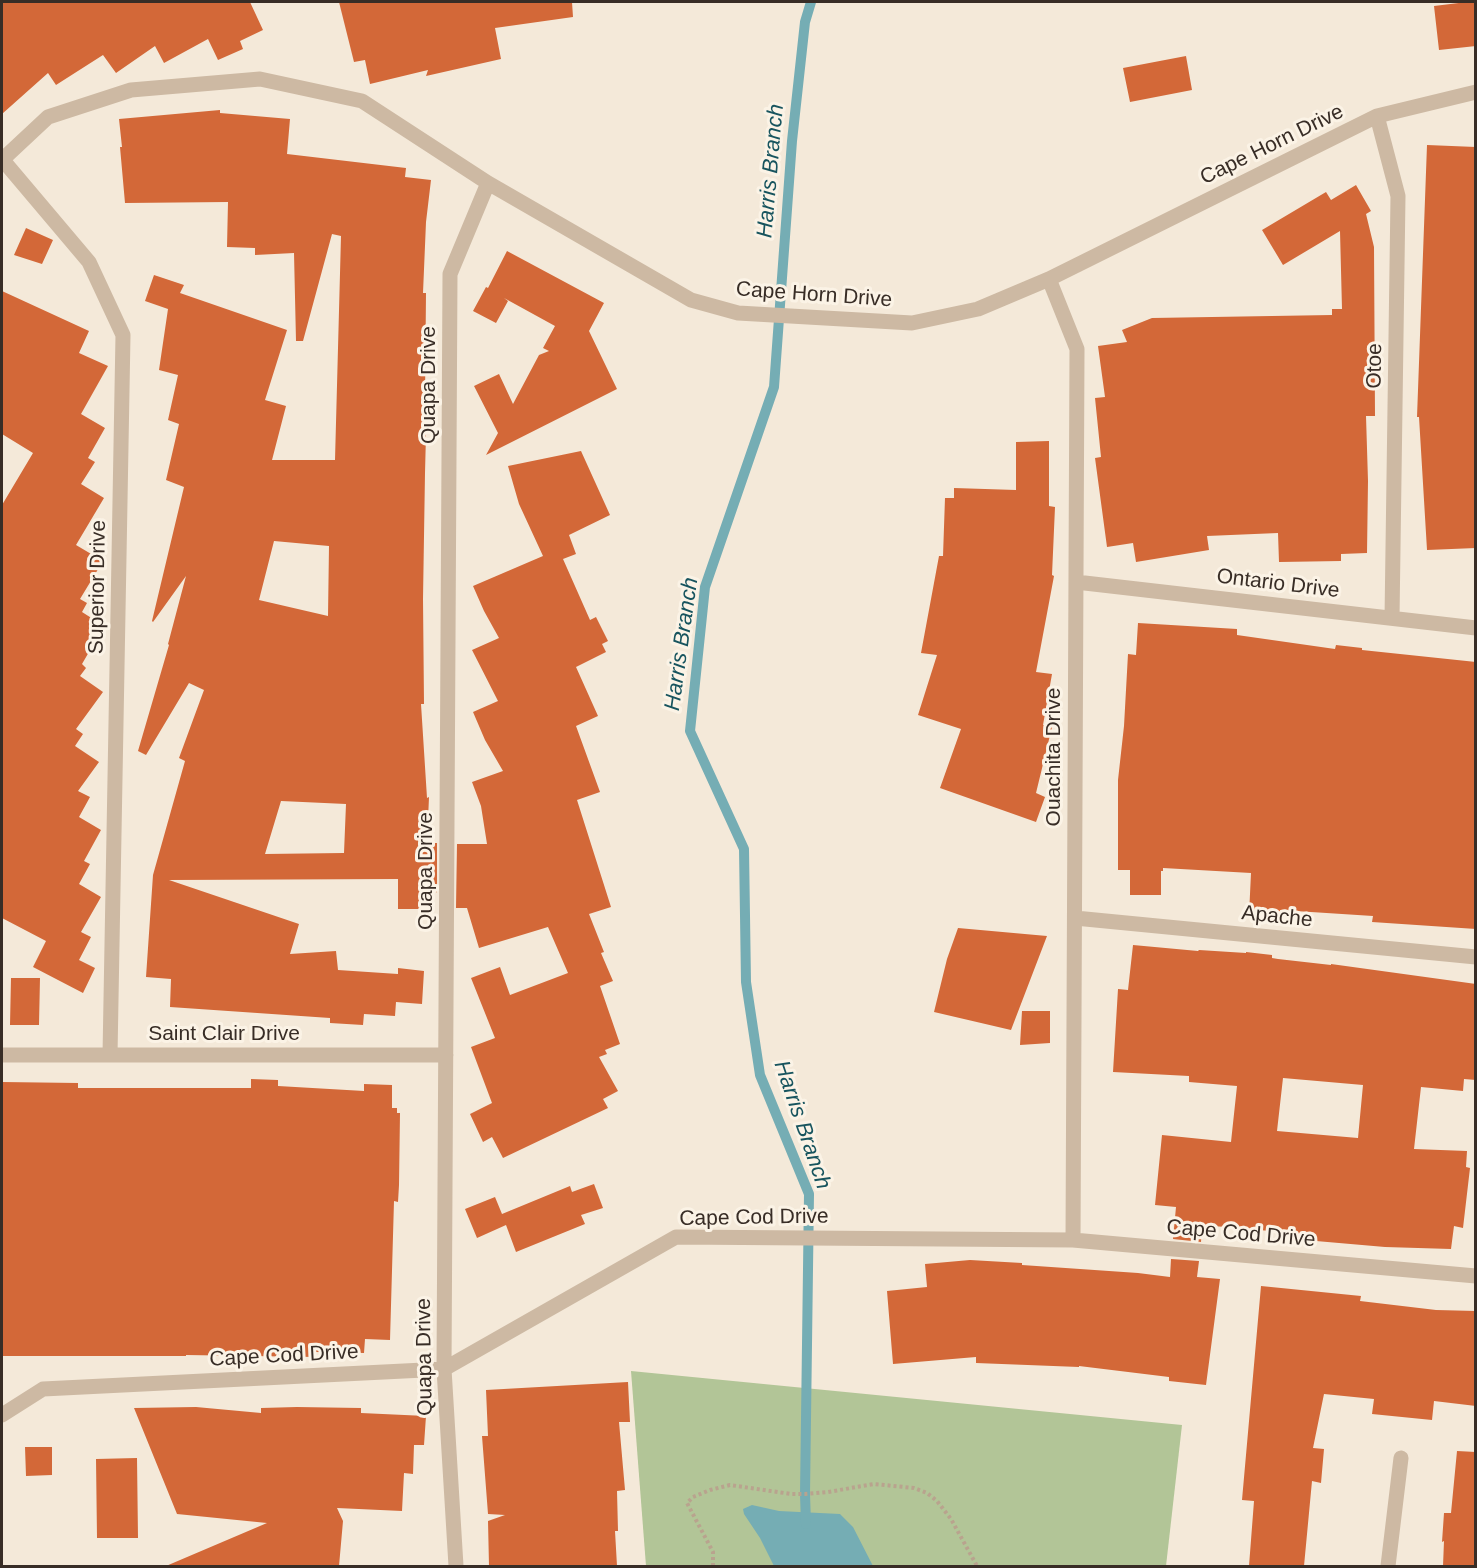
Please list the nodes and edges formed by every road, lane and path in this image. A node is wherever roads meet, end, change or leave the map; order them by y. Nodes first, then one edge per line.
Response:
1 (1476, 92) edge
2 (1377, 117) junction
3 (2, 159) edge
4 (488, 183) junction
5 (1049, 279) junction
6 (1076, 582) junction
7 (1392, 618) junction
8 (1476, 628) edge
9 (1075, 918) junction
10 (1476, 957) edge
11 (2, 1055) edge
12 (110, 1055) junction
13 (446, 1055) junction
14 (1073, 1240) junction
15 (1476, 1276) edge
16 (444, 1369) junction
17 (2, 1415) edge
18 (1401, 1458) dead end
19 (456, 1566) edge
20 (713, 1566) edge
21 (977, 1566) edge
22 (1388, 1566) edge

1 - 2 street, Cape Horn Drive
2 - 5 street, Cape Horn Drive
2 - 7 street, Otoe
3 - 4 street, Cape Horn Drive
3 - 12 street, Superior Drive
4 - 5 street, Cape Horn Drive
4 - 13 street, Quapa Drive
5 - 6 street, Ouachita Drive
6 - 7 street, Ontario Drive
6 - 9 street, Ouachita Drive
7 - 8 street, Ontario Drive
9 - 10 street, Apache
9 - 14 street, Ouachita Drive
11 - 12 street, Saint Clair Drive
12 - 13 street, Saint Clair Drive
13 - 16 street, Quapa Drive
14 - 15 street, Cape Cod Drive
14 - 16 street, Cape Cod Drive
16 - 17 street, Cape Cod Drive
16 - 19 street, Quapa Drive
18 - 22 street
20 - 21 path

